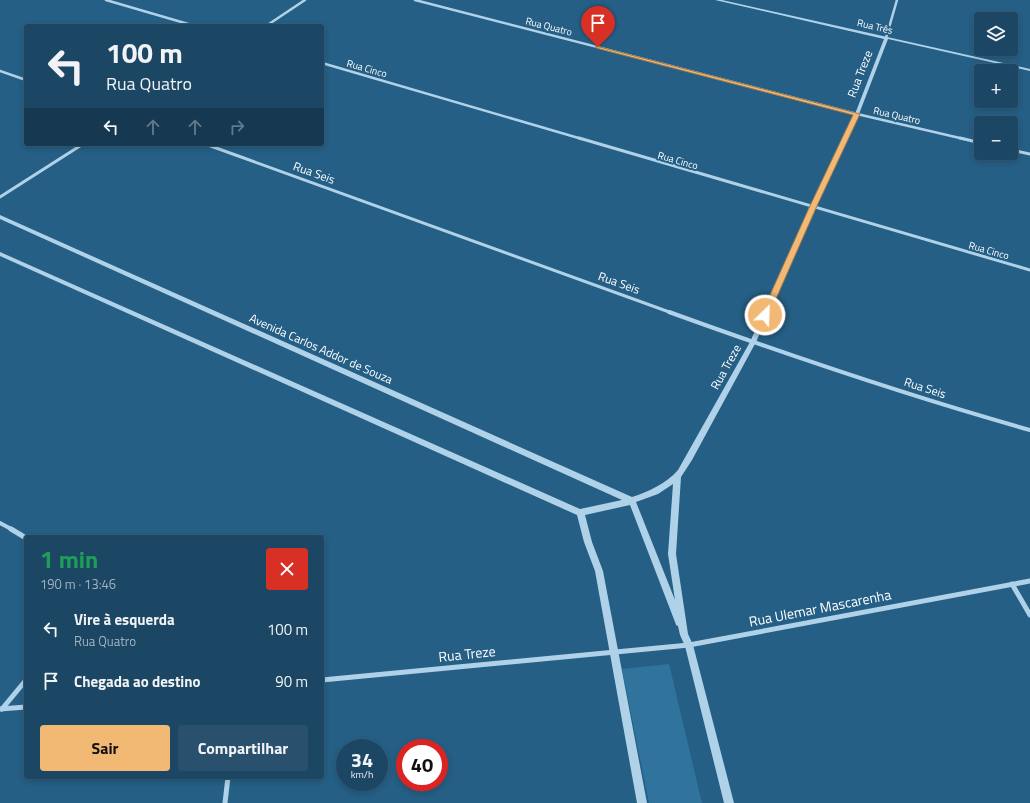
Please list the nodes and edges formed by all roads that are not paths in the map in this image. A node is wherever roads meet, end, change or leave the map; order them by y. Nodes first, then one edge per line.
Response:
1 (106, 0) edge
2 (305, 0) edge
3 (415, 0) edge
4 (717, 0) edge
5 (898, 0) edge
6 (188, 24) edge
7 (269, 24) edge
8 (886, 38) junction
9 (324, 64) edge
10 (1030, 70) edge
11 (0, 71) edge
12 (24, 79) edge
13 (857, 114) junction
14 (974, 141) edge
15 (80, 146) edge
16 (211, 146) edge
17 (1018, 151) edge
18 (1030, 154) edge
19 (0, 197) edge
20 (812, 208) junction
21 (0, 217) edge
22 (0, 254) edge
23 (1030, 270) edge
24 (753, 342) junction
25 (1030, 430) edge
26 (677, 475) junction
27 (632, 501) junction
28 (580, 513) junction
29 (0, 523) edge
30 (24, 537) edge
31 (1030, 581) edge
32 (1012, 584) junction
33 (1030, 614) edge
34 (684, 635) junction
35 (689, 645) junction
36 (613, 652) junction
37 (324, 680) edge
38 (24, 682) edge
39 (24, 707) edge
40 (1, 709) edge
41 (228, 779) edge
42 (225, 803) edge
43 (642, 803) edge
44 (730, 803) edge

1 - 6 street
2 - 7 street
3 - 13 street, Rua Quatro
4 - 8 street, Rua Três
5 - 8 street, Rua Treze
8 - 10 street, Rua Três
8 - 13 street, Rua Treze
9 - 20 street, Rua Cinco
11 - 12 street
13 - 14 street, Rua Quatro
13 - 20 street, Rua Treze
15 - 19 street
16 - 24 street, Rua Seis
17 - 18 street
20 - 23 street, Rua Cinco
20 - 24 street, Rua Treze
21 - 27 street, Avenida Carlos Addor de Souza
22 - 28 street
24 - 25 street, Rua Seis
24 - 26 street, Rua Treze
26 - 27 street
26 - 34 street
27 - 28 street
27 - 34 street
28 - 36 street
29 - 30 street
31 - 32 street, Rua Ulemar Mascarenha
32 - 33 street
32 - 35 street, Rua Ulemar Mascarenha
34 - 35 street
35 - 36 street, Rua Ulemar Mascarenha
35 - 44 street
36 - 37 street, Rua Treze
36 - 43 street
38 - 40 street
39 - 40 street
41 - 42 street

